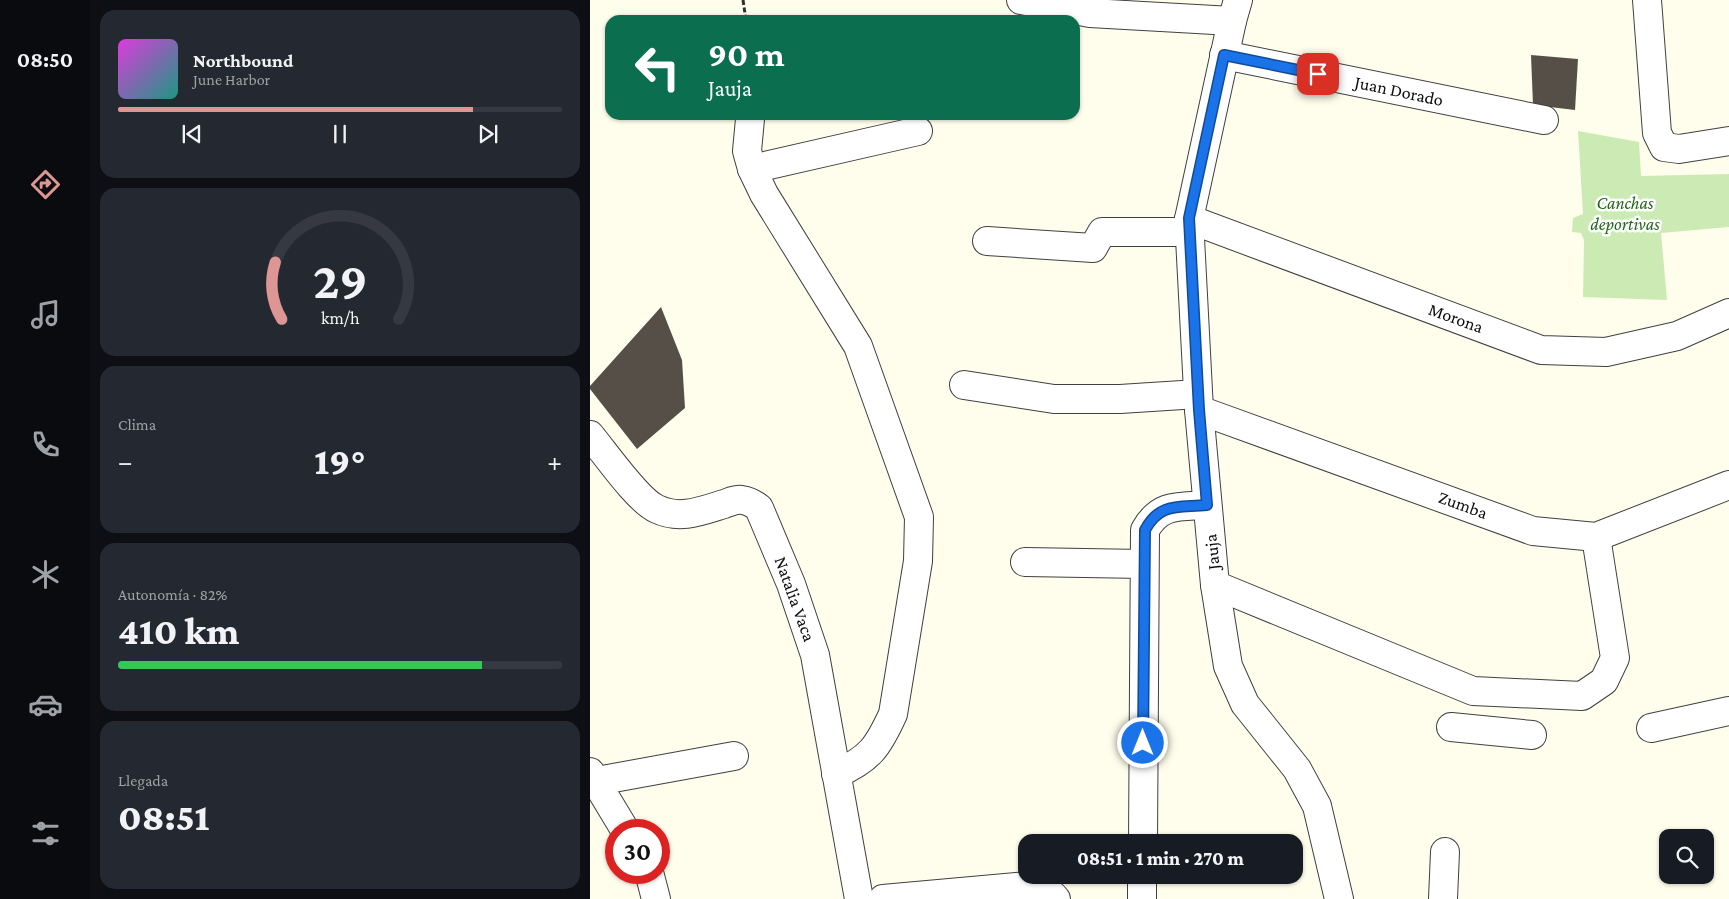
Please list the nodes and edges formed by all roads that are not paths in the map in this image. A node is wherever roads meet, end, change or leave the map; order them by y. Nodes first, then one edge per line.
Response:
1 (1021, 0) edge
2 (1647, 0) edge
3 (1235, 10) edge
4 (1224, 55) junction
5 (750, 120) edge
6 (1544, 120) dead end
7 (918, 131) dead end
8 (1729, 141) edge
9 (752, 169) junction
10 (1189, 225) junction
11 (987, 241) dead end
12 (1729, 313) edge
13 (964, 385) dead end
14 (1198, 402) junction
15 (590, 435) edge
16 (1729, 485) edge
17 (1207, 505) junction
18 (1596, 537) junction
19 (1025, 562) dead end
20 (1144, 564) junction
21 (1215, 585) junction
22 (1473, 691) junction
23 (1729, 711) edge
24 (1651, 728) dead end
25 (1532, 735) dead end
26 (734, 756) dead end
27 (836, 774) junction
28 (593, 776) edge
29 (618, 819) edge
30 (1142, 834) edge
31 (1445, 852) dead end
32 (652, 884) edge
33 (1142, 884) edge
34 (656, 899) edge
35 (858, 899) edge
36 (883, 899) edge
37 (1056, 899) edge
38 (1142, 899) edge
39 (1339, 899) edge
40 (1443, 899) edge

1 - 3 street
2 - 8 street
3 - 4 street, Jauja
4 - 6 street, Juan Dorado
4 - 10 street, Jauja
5 - 9 street
7 - 9 street
9 - 27 street
10 - 11 street
10 - 12 street, Morona
10 - 14 street, Jauja
13 - 14 street
14 - 17 street, Jauja
14 - 18 street, Zumba
15 - 27 street, Natalia Vaca
16 - 18 street, Zumba
17 - 20 street
17 - 21 street, Jauja
18 - 22 street
19 - 20 street
20 - 30 street
21 - 22 street
21 - 39 street, Jauja
22 - 25 street
23 - 24 street
26 - 28 street
27 - 35 street, Natalia Vaca
28 - 29 street
31 - 40 street
32 - 34 street
33 - 38 street
36 - 37 street

